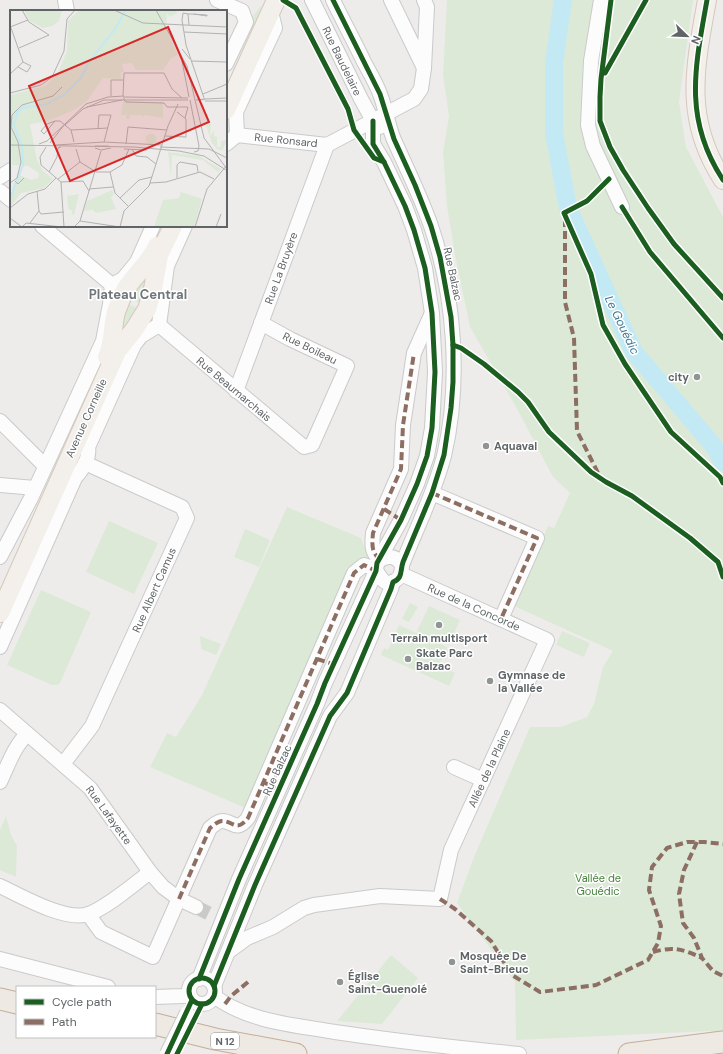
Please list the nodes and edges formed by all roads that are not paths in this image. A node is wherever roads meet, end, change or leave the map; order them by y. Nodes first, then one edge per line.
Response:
1 (65, 0) edge
2 (217, 0) edge
3 (312, 0) edge
4 (333, 0) edge
5 (391, 0) edge
6 (424, 0) edge
7 (601, 0) edge
8 (707, 0) edge
9 (272, 4) edge
10 (67, 10) edge
11 (245, 32) junction
12 (228, 59) edge
13 (424, 68) junction
14 (227, 92) edge
15 (227, 108) edge
16 (386, 114) junction
17 (374, 121) junction
18 (237, 135) junction
19 (394, 139) junction
20 (227, 143) edge
21 (327, 145) junction
22 (10, 171) edge
23 (0, 177) edge
24 (723, 180) edge
25 (0, 191) edge
26 (10, 199) edge
27 (622, 207) dead end
28 (43, 227) edge
29 (154, 227) edge
30 (166, 227) edge
31 (173, 227) edge
32 (185, 227) edge
33 (112, 285) junction
34 (432, 313) junction
35 (451, 317) junction
36 (260, 324) junction
37 (159, 325) junction
38 (434, 345) junction
39 (414, 353) junction
40 (236, 390) junction
41 (0, 421) edge
42 (312, 445) joint
43 (85, 463) junction
44 (45, 466) junction
45 (0, 486) edge
46 (35, 488) junction
47 (432, 492) junction
48 (384, 509) junction
49 (401, 520) junction
50 (0, 557) edge
51 (378, 565) junction
52 (399, 574) junction
53 (0, 584) edge
54 (0, 613) edge
55 (501, 619) junction
56 (547, 640) joint
57 (0, 647) edge
58 (317, 659) junction
59 (333, 664) junction
60 (0, 710) edge
61 (27, 734) junction
62 (63, 764) junction
63 (454, 767) dead end
64 (483, 780) junction
65 (0, 782) edge
66 (263, 782) junction
67 (280, 790) junction
68 (150, 872) junction
69 (0, 886) edge
70 (179, 899) junction
71 (196, 907) tunnel mouth
72 (88, 914) junction
73 (243, 914) junction
74 (265, 930) junction
75 (229, 951) junction
76 (0, 959) edge
77 (199, 979) junction
78 (104, 986) edge
79 (0, 987) edge
80 (16, 990) edge
81 (214, 991) junction
82 (156, 996) edge
83 (0, 999) edge
84 (16, 1003) edge
85 (193, 1006) junction
86 (156, 1024) edge
87 (154, 1038) edge
88 (717, 1042) edge
89 (167, 1054) edge
90 (177, 1054) edge
91 (219, 1054) edge
92 (296, 1054) edge
93 (519, 1054) edge
94 (629, 1054) edge

1 - 10 street
2 - 11 street
3 - 17 street, Rue Baudelaire
4 - 16 street, Rue Balzac
5 - 13 street
6 - 13 street, Rue Ronsard
7 - 27 street
8 - 24 main road
9 - 11 main road
9 - 15 main road
9 - 18 street
11 - 12 street
11 - 14 main road
13 - 16 street, Rue Ronsard
16 - 17 street, Rue Ronsard
16 - 19 street, Rue Balzac
17 - 19 street, Rue Baudelaire
17 - 21 street, Rue Ronsard
17 - 34 street, Rue Balzac
18 - 20 street
18 - 21 street, Rue Ronsard
19 - 35 street, Rue Balzac
21 - 36 street, Rue La Bruyère
22 - 23 street
25 - 26 street
28 - 33 street
29 - 33 street
30 - 53 main road, Avenue Corneille
31 - 54 main road, Avenue Corneille
32 - 37 street
33 - 44 street, Avenue Corneille
34 - 38 street, Rue Balzac
34 - 39 street
35 - 38 street
35 - 47 street, Rue Balzac
36 - 40 street, Rue La Bruyère
36 - 42 street, Rue Boileau
37 - 40 street, Rue Beaumarchais
37 - 43 street
38 - 39 street
38 - 49 street, Rue Balzac
39 - 48 street
40 - 42 street, Rue Beaumarchais
41 - 44 street
43 - 57 street
43 - 62 street, Rue Albert Camus
44 - 46 street, Avenue Corneille
45 - 46 street
46 - 50 street, Avenue Corneille
47 - 52 street, Rue Balzac
47 - 55 street
48 - 49 street
48 - 51 street
49 - 51 street, Rue Balzac
51 - 52 street
51 - 52 street
51 - 58 street
51 - 59 street, Rue Balzac
52 - 55 street, Rue de la Concorde
52 - 73 street, Rue Balzac
55 - 56 street, Rue de la Concorde
56 - 64 street, Allée de la Plaine
58 - 59 street
58 - 66 street
59 - 67 street, Rue Balzac
60 - 61 street, Rue Lafayette
61 - 62 street, Rue Lafayette
61 - 65 street
62 - 68 street, Rue Lafayette
63 - 64 street
64 - 74 street, Allée de la Plaine
66 - 67 street
66 - 70 street
67 - 77 street, Rue Balzac
68 - 70 street, Rue Lafayette
68 - 72 street
69 - 72 street
70 - 71 street, Rue Lafayette
70 - 72 street
73 - 74 street
73 - 75 street, Rue Balzac
74 - 75 street
75 - 81 street, Rue Balzac
76 - 78 street
77 - 81 street
77 - 85 street
79 - 80 highway
81 - 85 street
81 - 93 street
82 - 85 street
83 - 84 highway
85 - 89 street, bridge
85 - 90 street
86 - 92 highway, N 12
87 - 91 highway, N 12
88 - 94 highway

